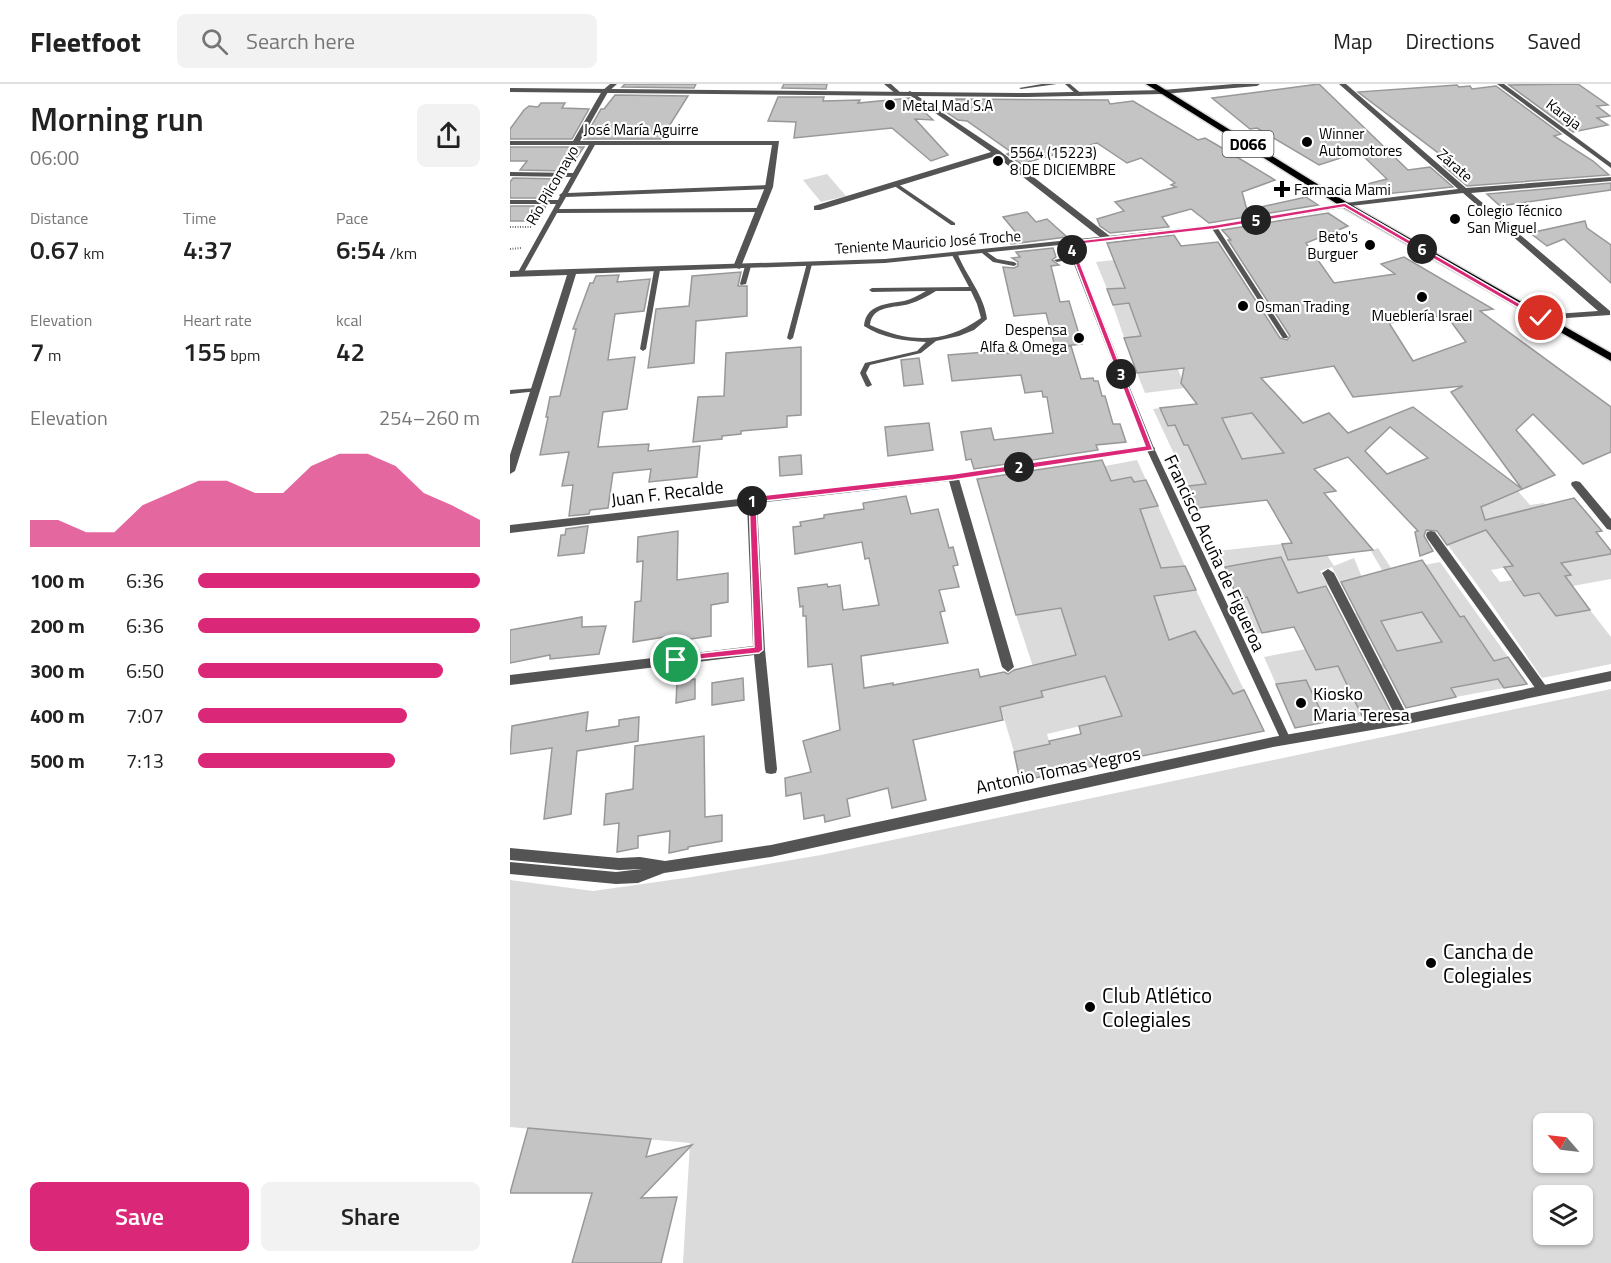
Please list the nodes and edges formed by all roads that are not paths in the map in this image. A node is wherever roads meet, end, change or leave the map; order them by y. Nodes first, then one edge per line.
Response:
1 (614, 84) edge
2 (887, 84) edge
3 (1054, 84) edge
4 (1067, 84) edge
5 (1150, 84) edge
6 (1257, 84) edge
7 (1342, 84) edge
8 (1500, 84) edge
9 (1019, 86) edge
10 (510, 90) edge
11 (605, 91) junction
12 (1163, 92) junction
13 (898, 93) junction
14 (910, 93) junction
15 (1027, 95) junction
16 (1080, 95) junction
17 (510, 143) edge
18 (575, 143) junction
19 (593, 143) junction
20 (997, 153) junction
21 (1611, 166) edge
22 (510, 174) edge
23 (575, 175) junction
24 (1611, 179) edge
25 (895, 184) junction
26 (769, 187) junction
27 (1463, 191) junction
28 (560, 199) junction
29 (510, 202) edge
30 (1345, 205) junction
31 (817, 208) dead end
32 (759, 210) junction
33 (554, 211) junction
34 (953, 224) dead end
35 (1214, 227) junction
36 (1108, 239) junction
37 (1069, 243) junction
38 (984, 252) junction
39 (955, 255) junction
40 (1074, 257) junction
41 (1057, 260) dead end
42 (809, 264) junction
43 (1014, 264) dead end
44 (748, 266) junction
45 (737, 267) junction
46 (657, 270) junction
47 (573, 273) junction
48 (510, 274) edge
49 (520, 274) junction
50 (743, 284) dead end
51 (971, 289) junction
52 (872, 290) dead end
53 (934, 290) junction
54 (1608, 313) edge
55 (1541, 318) junction
56 (1285, 337) dead end
57 (790, 338) dead end
58 (933, 340) junction
59 (643, 349) dead end
60 (1611, 358) edge
61 (868, 385) dead end
62 (536, 390) junction
63 (510, 392) edge
64 (1150, 448) junction
65 (510, 471) edge
66 (953, 477) junction
67 (1576, 484) dead end
68 (752, 499) junction
69 (1611, 526) edge
70 (510, 529) edge
71 (1431, 535) dead end
72 (1328, 573) dead end
73 (759, 650) junction
74 (1008, 667) dead end
75 (1611, 676) edge
76 (510, 680) edge
77 (1542, 689) junction
78 (1404, 719) junction
79 (1286, 740) junction
80 (771, 769) dead end
81 (510, 855) edge
82 (665, 867) junction
83 (510, 868) edge

1 - 11 street, Río Pilcomayo
2 - 13 street
3 - 9 lane
4 - 16 lane
5 - 12 main road, D066
6 - 12 street
7 - 27 street, Zárate
8 - 21 street, Karaja
9 - 15 lane
10 - 11 street
11 - 13 street
11 - 18 street, Río Pilcomayo
12 - 16 street
12 - 30 main road, D066
13 - 14 street
14 - 15 street
14 - 20 street
15 - 16 street
17 - 18 street, José María Aguirre
18 - 19 street, José María Aguirre
19 - 23 lane, Río Pilcomayo
19 - 26 street, José María Aguirre
20 - 25 street
20 - 36 street
22 - 23 lane
23 - 28 lane, Río Pilcomayo
24 - 27 street, Teniente Mauricio José Troche
25 - 31 street
25 - 34 lane
26 - 28 lane
26 - 32 street
27 - 30 street, Teniente Mauricio José Troche
27 - 54 street, Zárate
28 - 29 lane
28 - 33 lane, Río Pilcomayo
30 - 35 street, Teniente Mauricio José Troche
30 - 55 main road, D066
32 - 33 lane
32 - 45 street
33 - 49 lane, Río Pilcomayo
35 - 36 street, Teniente Mauricio José Troche
35 - 56 lane
36 - 37 street, Teniente Mauricio José Troche
37 - 38 street, Teniente Mauricio José Troche
37 - 40 lane, Francisco Acuña de Figueroa
38 - 39 street, Teniente Mauricio José Troche
38 - 43 lane
39 - 42 street, Teniente Mauricio José Troche
39 - 51 lane
40 - 41 lane
40 - 64 lane, Francisco Acuña de Figueroa
42 - 44 street, Teniente Mauricio José Troche
42 - 57 lane
44 - 45 street, Teniente Mauricio José Troche
44 - 50 lane
45 - 46 street, Teniente Mauricio José Troche
46 - 47 street, Teniente Mauricio José Troche
46 - 59 lane
47 - 49 street, Teniente Mauricio José Troche
47 - 62 street
48 - 49 street, Teniente Mauricio José Troche
51 - 53 lane
51 - 58 lane
52 - 53 lane
53 - 58 lane
54 - 55 street
55 - 60 main road, D066
58 - 61 lane
62 - 63 lane
62 - 65 street
64 - 66 street, Juan F. Recalde
64 - 79 lane, Francisco Acuña de Figueroa
66 - 68 street, Juan F. Recalde
66 - 74 street
67 - 69 street
68 - 70 street, Juan F. Recalde
68 - 73 street
71 - 77 street
72 - 78 street
73 - 76 street
73 - 80 street
75 - 77 street, Antonio Tomas Yegros
77 - 78 street, Antonio Tomas Yegros
78 - 79 street, Antonio Tomas Yegros
79 - 82 street, Antonio Tomas Yegros
81 - 82 street, Antonio Tomas Yegros
82 - 83 street

